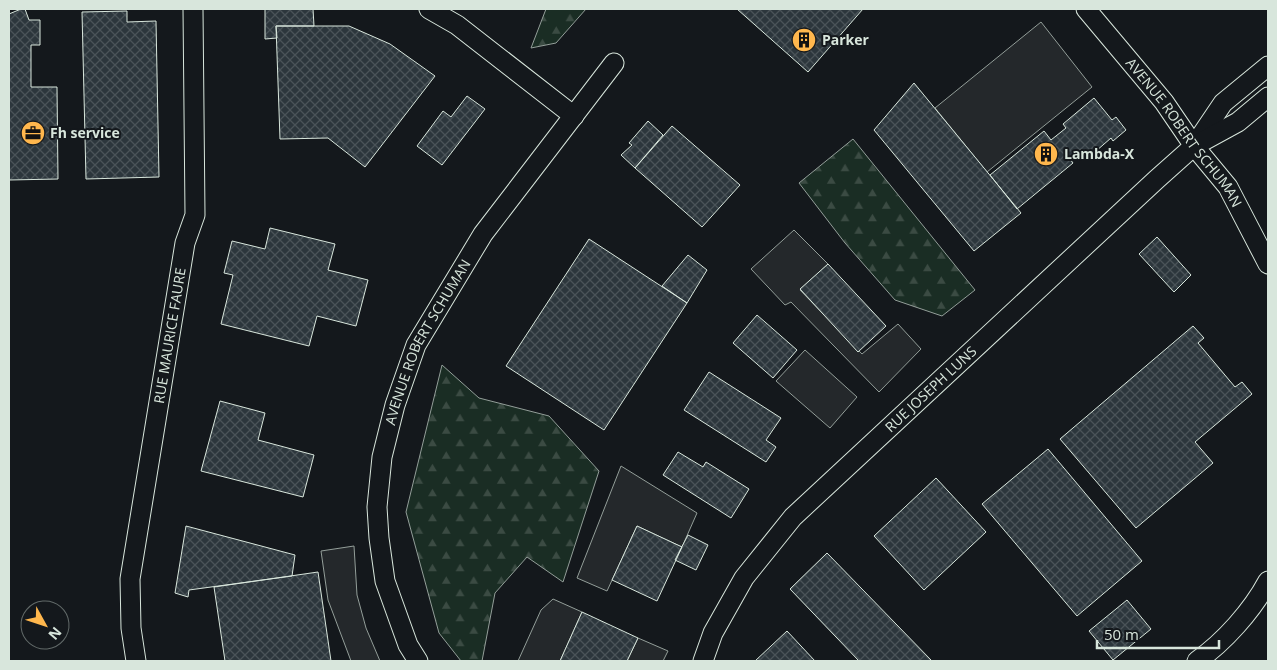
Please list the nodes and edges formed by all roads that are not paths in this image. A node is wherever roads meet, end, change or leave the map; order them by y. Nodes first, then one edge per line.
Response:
1 (193, 9) edge
2 (429, 9) edge
3 (1086, 9) edge
4 (614, 62) dead end
5 (1268, 66) edge
6 (1268, 97) edge
7 (574, 116) junction
8 (1194, 146) junction
9 (1262, 238) edge
10 (1268, 264) edge
11 (1268, 581) edge
12 (136, 661) edge
13 (418, 661) edge
14 (703, 661) edge
15 (1197, 661) edge

1 - 12 street, RUE MAURICE FAURE
2 - 7 street
3 - 8 street, AVENUE ROBERT SCHUMAN
4 - 7 street, AVENUE ROBERT SCHUMAN
5 - 8 street, RUE JOSEPH LUNS
6 - 8 street, RUE JOSEPH LUNS
7 - 13 street, AVENUE ROBERT SCHUMAN
8 - 9 street, AVENUE ROBERT SCHUMAN
8 - 14 street, RUE JOSEPH LUNS
9 - 10 street, AVENUE ROBERT SCHUMAN
11 - 15 street

